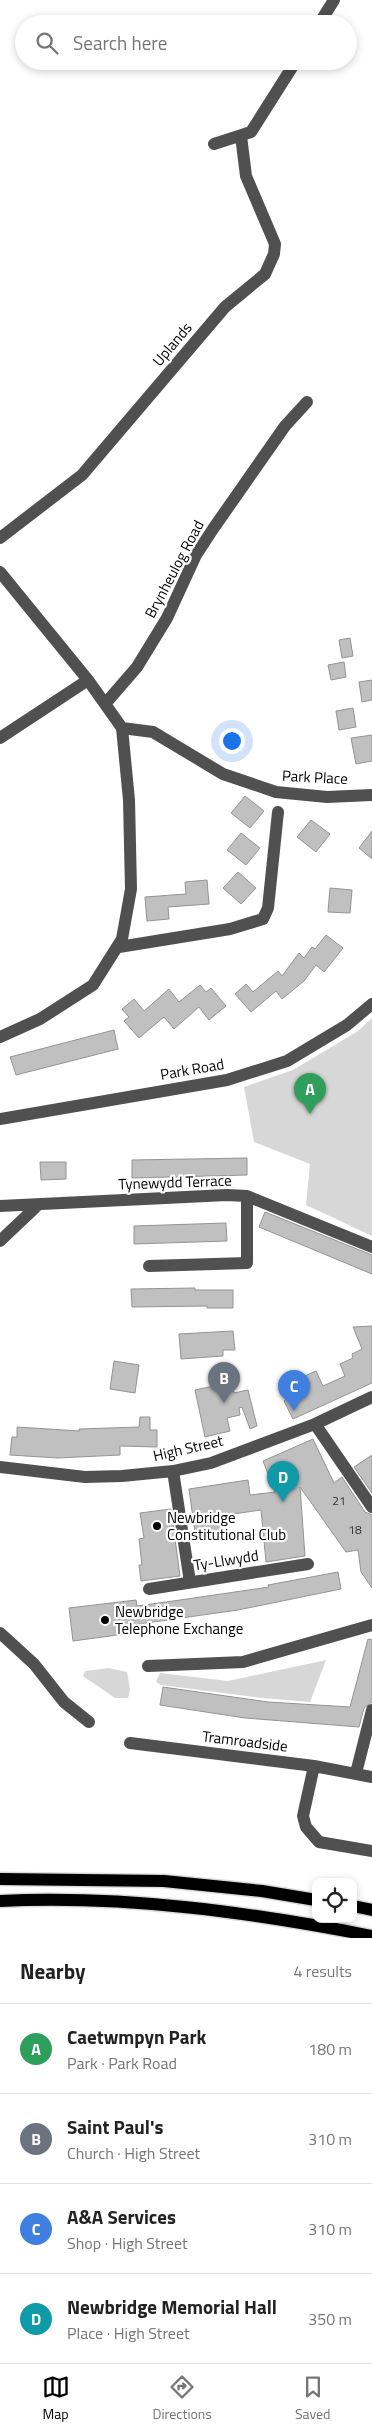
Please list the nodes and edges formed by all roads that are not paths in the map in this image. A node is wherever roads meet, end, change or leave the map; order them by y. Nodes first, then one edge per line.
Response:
1 (334, 0) edge
2 (325, 15) edge
3 (290, 70) edge
4 (241, 136) junction
5 (214, 144) dead end
6 (307, 402) dead end
7 (0, 538) edge
8 (0, 572) edge
9 (88, 680) junction
10 (105, 704) junction
11 (122, 728) junction
12 (0, 738) edge
13 (372, 795) edge
14 (278, 812) dead end
15 (119, 947) junction
16 (372, 1004) edge
17 (0, 1037) edge
18 (0, 1119) edge
19 (247, 1196) junction
20 (38, 1205) junction
21 (0, 1206) edge
22 (0, 1241) edge
23 (372, 1247) edge
24 (149, 1266) dead end
25 (372, 1397) edge
26 (315, 1424) junction
27 (0, 1467) edge
28 (173, 1471) junction
29 (372, 1507) edge
30 (308, 1564) dead end
31 (190, 1582) junction
32 (148, 1589) dead end
33 (372, 1625) edge
34 (0, 1633) edge
35 (148, 1666) dead end
36 (372, 1710) edge
37 (89, 1722) dead end
38 (130, 1743) dead end
39 (314, 1766) junction
40 (356, 1773) junction
41 (372, 1777) edge
42 (372, 1851) edge
43 (0, 1879) edge
44 (312, 1899) edge
45 (0, 1901) edge
46 (357, 1907) edge
47 (372, 1910) edge
48 (372, 1936) edge

1 - 2 street
3 - 4 street
4 - 5 street
4 - 7 street, Uplands
6 - 10 street, Brynheulog Road
8 - 9 street
9 - 10 street
9 - 12 street
10 - 11 street
11 - 13 street, Park Place
11 - 15 street
14 - 15 street
15 - 17 street
16 - 18 street, Park Road
19 - 20 street, Tynewydd Terrace
19 - 23 street, Tynewydd Terrace
19 - 24 street
20 - 21 street, Tynewydd Terrace
20 - 22 street
25 - 26 street, High Street
26 - 28 street, High Street
26 - 29 street
27 - 28 street, High Street
28 - 31 street
30 - 31 street, Ty-Llwydd
31 - 32 street, Ty-Llwydd
33 - 35 street
34 - 37 street
36 - 40 street
38 - 39 street, Tramroadside
39 - 40 street, Tramroadside
39 - 42 street
40 - 41 street, Tramroadside
43 - 44 main road
45 - 48 main road
46 - 47 main road

